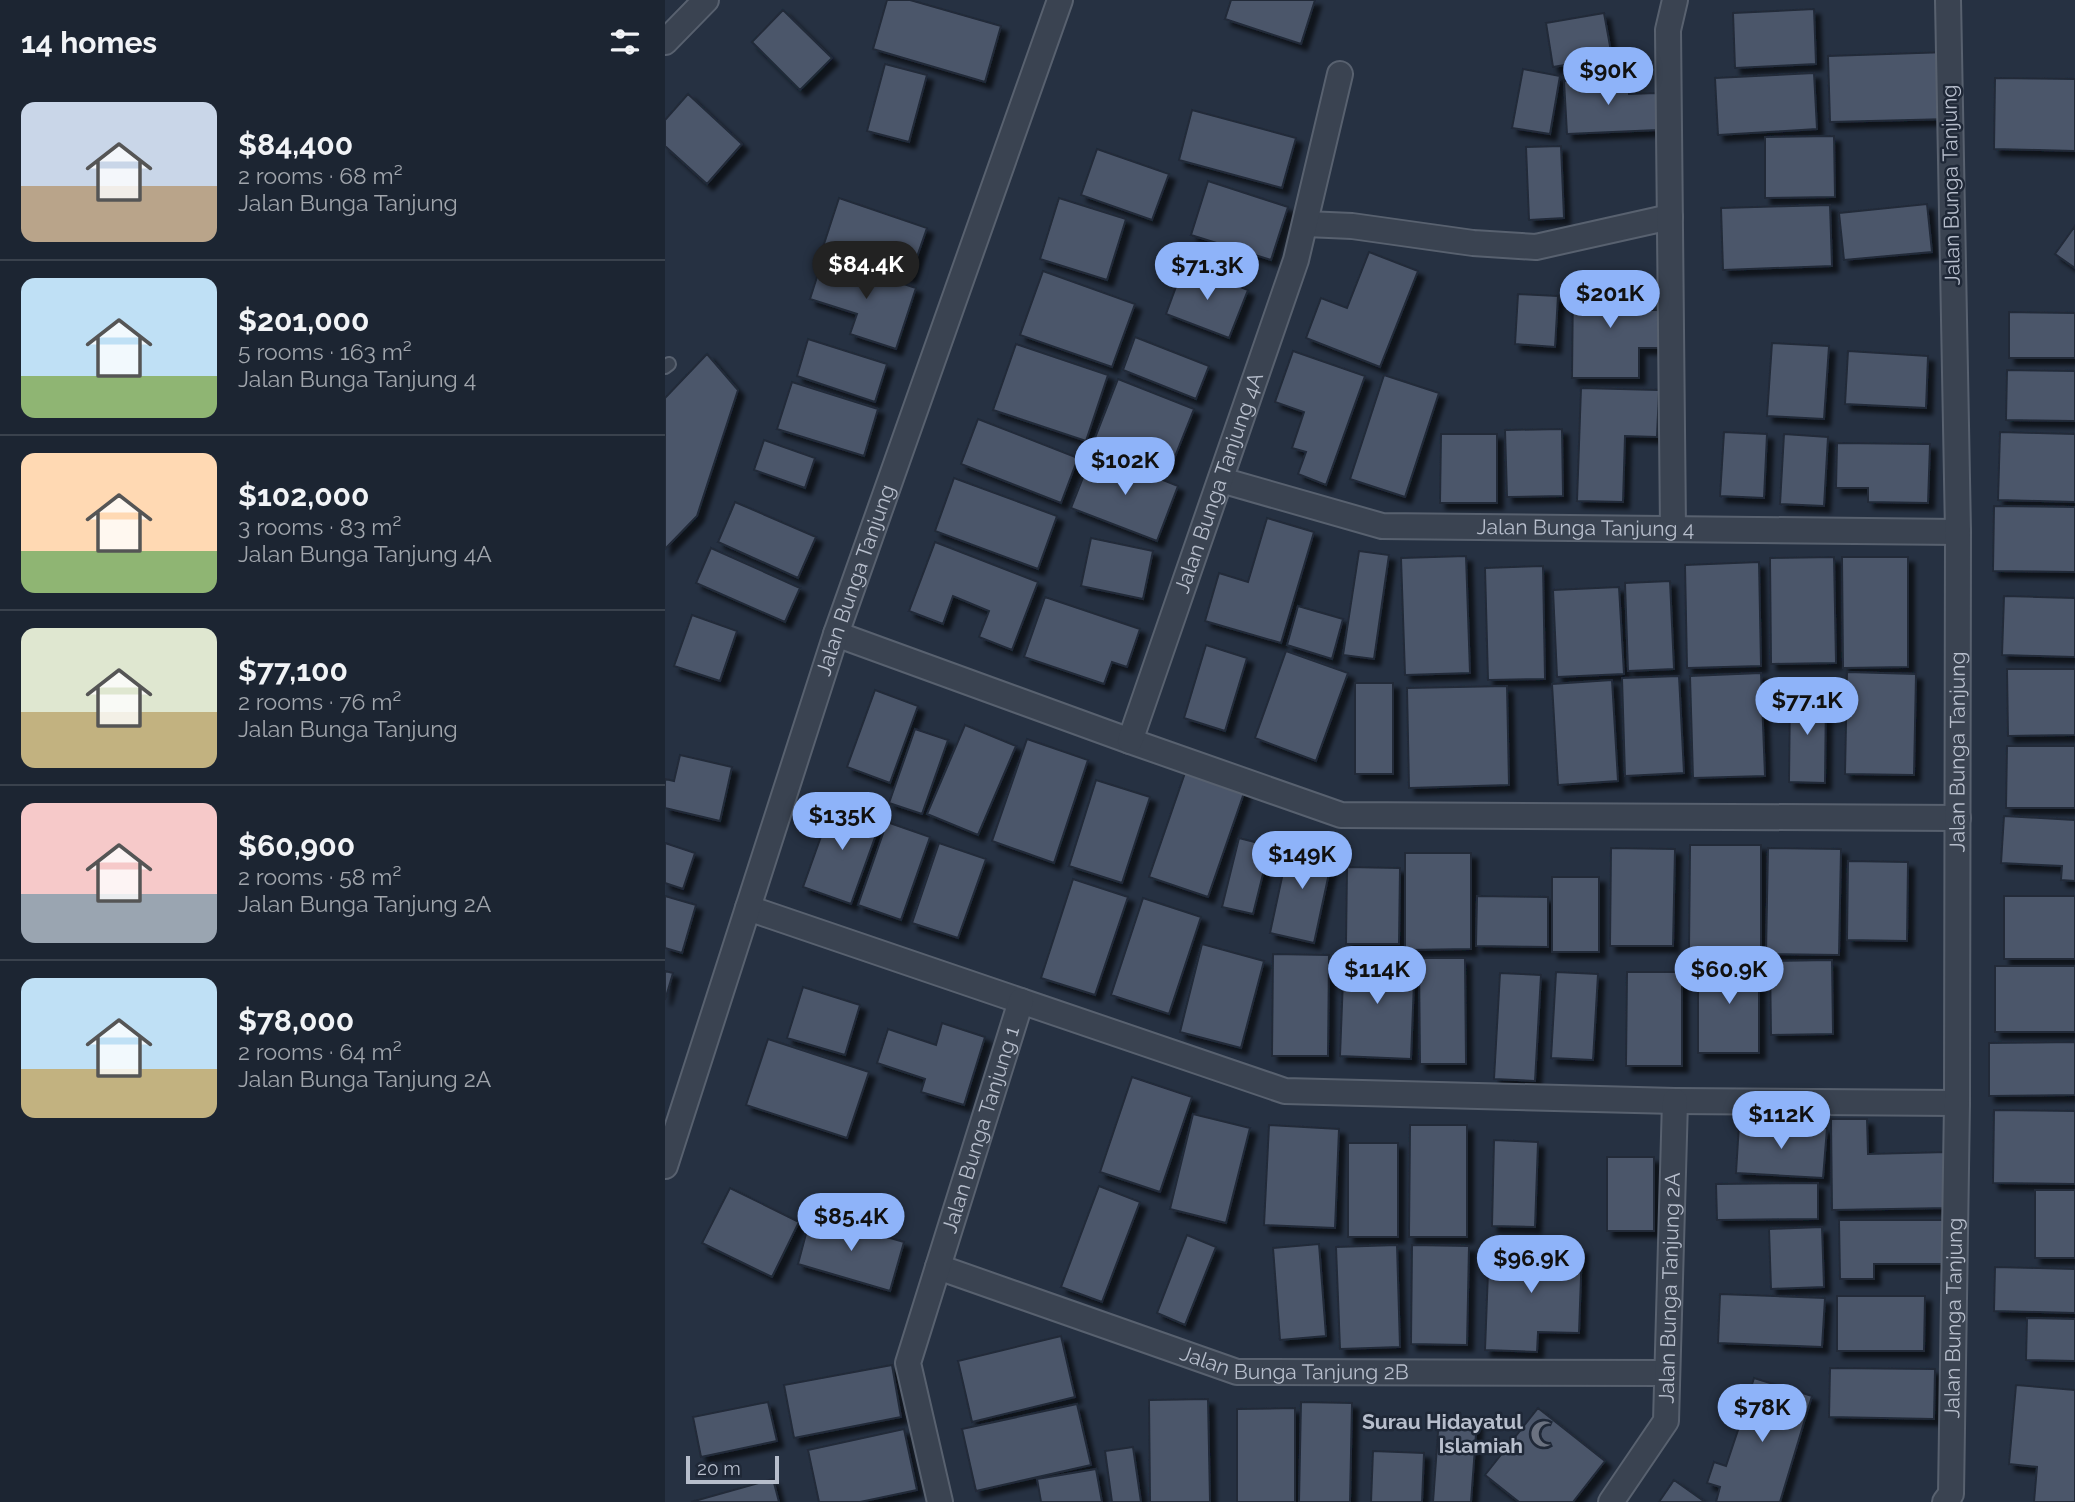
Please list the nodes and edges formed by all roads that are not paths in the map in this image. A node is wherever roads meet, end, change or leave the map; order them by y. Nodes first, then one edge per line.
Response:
1 (706, 0) edge
2 (1060, 0) edge
3 (1675, 0) edge
4 (1948, 0) edge
5 (665, 42) edge
6 (1340, 74) dead end
7 (1670, 217) junction
8 (1305, 224) junction
9 (1221, 480) junction
10 (1673, 529) junction
11 (1958, 532) junction
12 (836, 634) junction
13 (1130, 741) junction
14 (1958, 818) junction
15 (748, 908) junction
16 (1021, 1001) junction
17 (1675, 1101) junction
18 (1958, 1103) junction
19 (665, 1166) edge
20 (938, 1268) junction
21 (1667, 1373) junction
22 (940, 1502) edge
23 (1611, 1502) edge
24 (1945, 1502) edge

1 - 5 street
2 - 12 street, Jalan Bunga Tanjung
3 - 7 street
4 - 11 street, Jalan Bunga Tanjung
6 - 8 street, Jalan Bunga Tanjung 4A
7 - 8 street
7 - 10 street
8 - 9 street, Jalan Bunga Tanjung 4A
9 - 10 street, Jalan Bunga Tanjung 4
9 - 13 street, Jalan Bunga Tanjung 4A
10 - 11 street, Jalan Bunga Tanjung 4
11 - 14 street, Jalan Bunga Tanjung
12 - 13 street
12 - 15 street, Jalan Bunga Tanjung
13 - 14 street
14 - 18 street, Jalan Bunga Tanjung
15 - 16 street
15 - 19 street, Jalan Bunga Tanjung
16 - 17 street
16 - 20 street, Jalan Bunga Tanjung 1
17 - 18 street
17 - 21 street, Jalan Bunga Tanjung 2A
18 - 24 street, Jalan Bunga Tanjung
20 - 21 street, Jalan Bunga Tanjung 2B
20 - 22 street, Jalan Bunga Tanjung 1
21 - 23 street, Jalan Bunga Tanjung 2A

